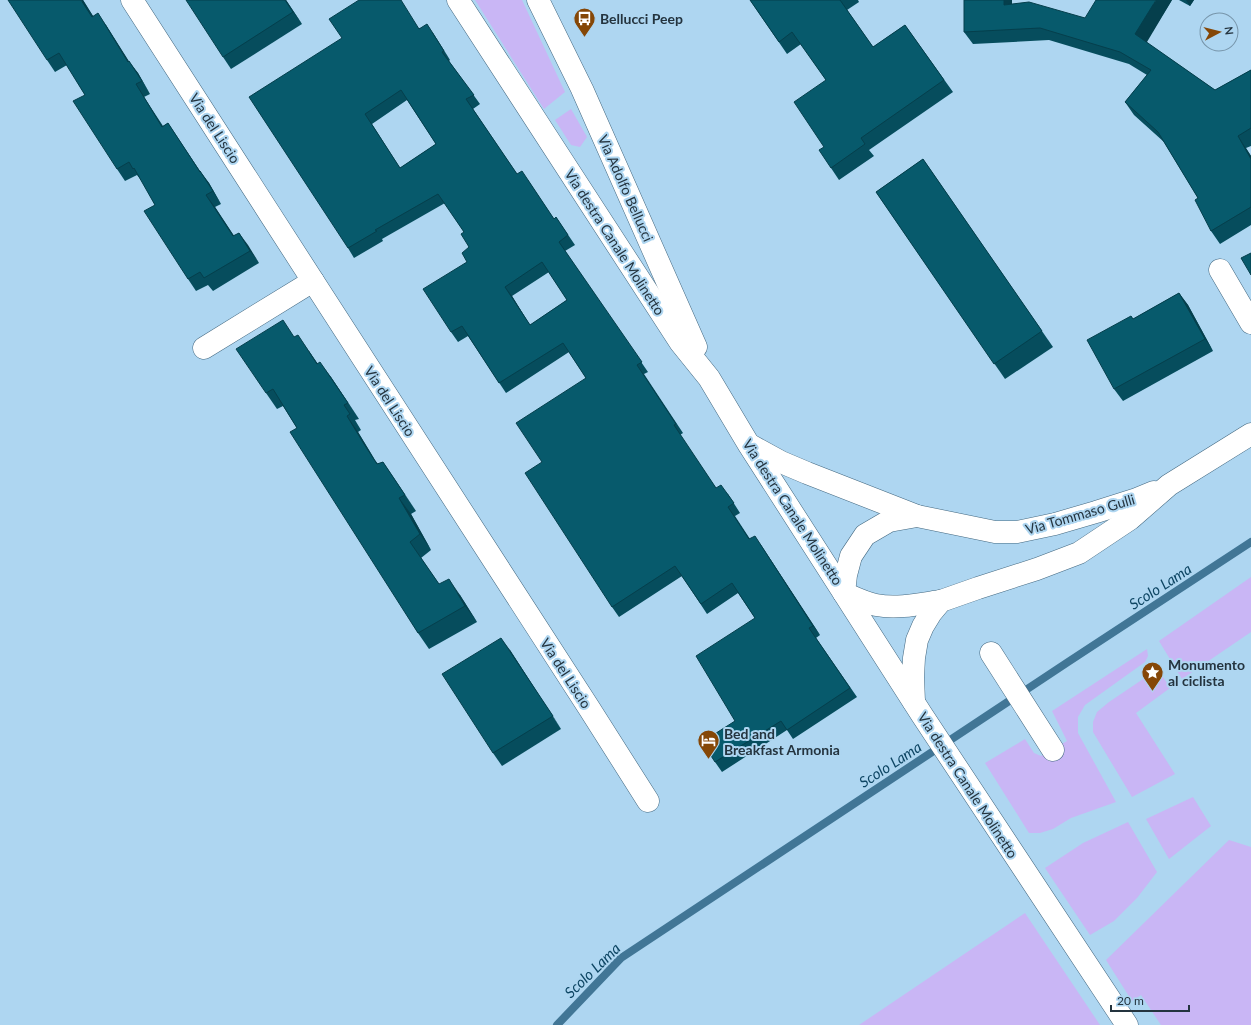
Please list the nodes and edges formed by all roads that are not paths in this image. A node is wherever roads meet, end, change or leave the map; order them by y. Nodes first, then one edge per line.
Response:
1 (132, 0) edge
2 (458, 0) edge
3 (538, 0) edge
4 (1220, 270) dead end
5 (313, 281) junction
6 (1251, 322) edge
7 (204, 348) dead end
8 (709, 378) junction
9 (1251, 434) edge
10 (749, 445) junction
11 (1170, 485) junction
12 (917, 516) junction
13 (844, 593) junction
14 (941, 601) junction
15 (995, 659) dead end
16 (918, 709) junction
17 (1048, 742) dead end
18 (648, 802) dead end
19 (1127, 1025) edge

1 - 5 street, Via del Liscio
2 - 8 street, Via destra Canale Molinetto
3 - 8 street, Via Adolfo Bellucci
4 - 6 street
5 - 7 street
5 - 18 street, Via del Liscio
8 - 10 street, Via destra Canale Molinetto
9 - 11 street, Via Tommaso Gulli
10 - 12 street, Via Tommaso Gulli
10 - 13 street, Via destra Canale Molinetto
11 - 12 street, Via Tommaso Gulli
11 - 14 street, Via Tommaso Gulli
12 - 13 street, Via Tommaso Gulli
13 - 14 street, Via Tommaso Gulli
13 - 16 street, Via destra Canale Molinetto
14 - 16 street
15 - 17 street
16 - 19 street, Via destra Canale Molinetto

